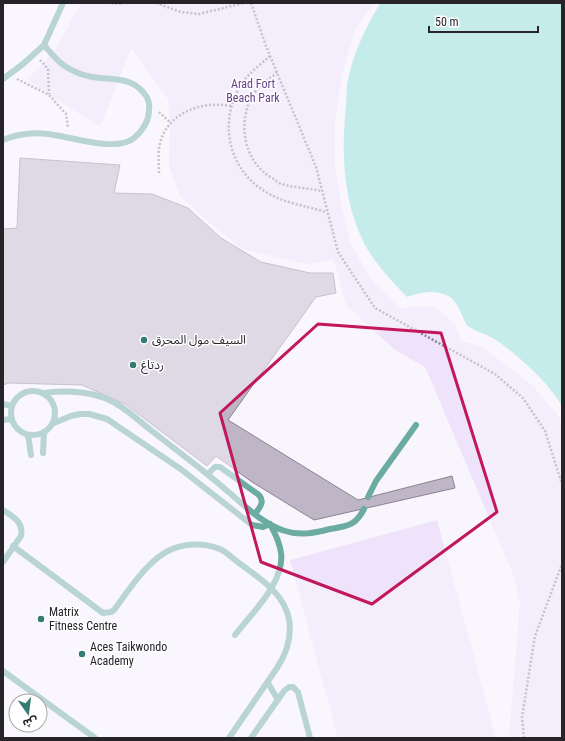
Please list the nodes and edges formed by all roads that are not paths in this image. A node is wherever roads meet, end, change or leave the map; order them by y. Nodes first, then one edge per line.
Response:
1 (63, 3) edge
2 (44, 45) junction
3 (3, 79) edge
4 (3, 140) edge
5 (44, 393) junction
6 (3, 404) edge
7 (12, 406) junction
8 (12, 419) junction
9 (3, 420) edge
10 (54, 423) junction
11 (416, 425) dead end
12 (44, 432) junction
13 (28, 435) junction
14 (43, 453) dead end
15 (31, 455) dead end
16 (208, 474) junction
17 (368, 497) dead end
18 (364, 509) dead end
19 (3, 510) edge
20 (255, 514) junction
21 (270, 524) junction
22 (13, 546) junction
23 (3, 562) edge
24 (272, 589) junction
25 (235, 635) dead end
26 (4, 673) edge
27 (268, 683) junction
28 (278, 700) junction
29 (95, 738) edge
30 (229, 738) edge
31 (252, 738) edge
32 (310, 738) edge

1 - 2 lane
2 - 3 lane
2 - 4 lane
5 - 7 lane
5 - 10 lane
5 - 16 lane
6 - 7 lane
7 - 8 lane
8 - 9 lane
8 - 13 lane
10 - 12 lane
10 - 21 lane
11 - 17 lane
12 - 13 lane
12 - 14 lane
13 - 15 lane
16 - 20 lane
16 - 20 lane
18 - 21 lane
19 - 22 lane
20 - 21 lane
21 - 24 lane
22 - 23 lane
22 - 24 lane
24 - 25 lane
24 - 27 lane
26 - 29 lane
27 - 28 lane
27 - 30 lane
28 - 31 lane
28 - 32 lane

